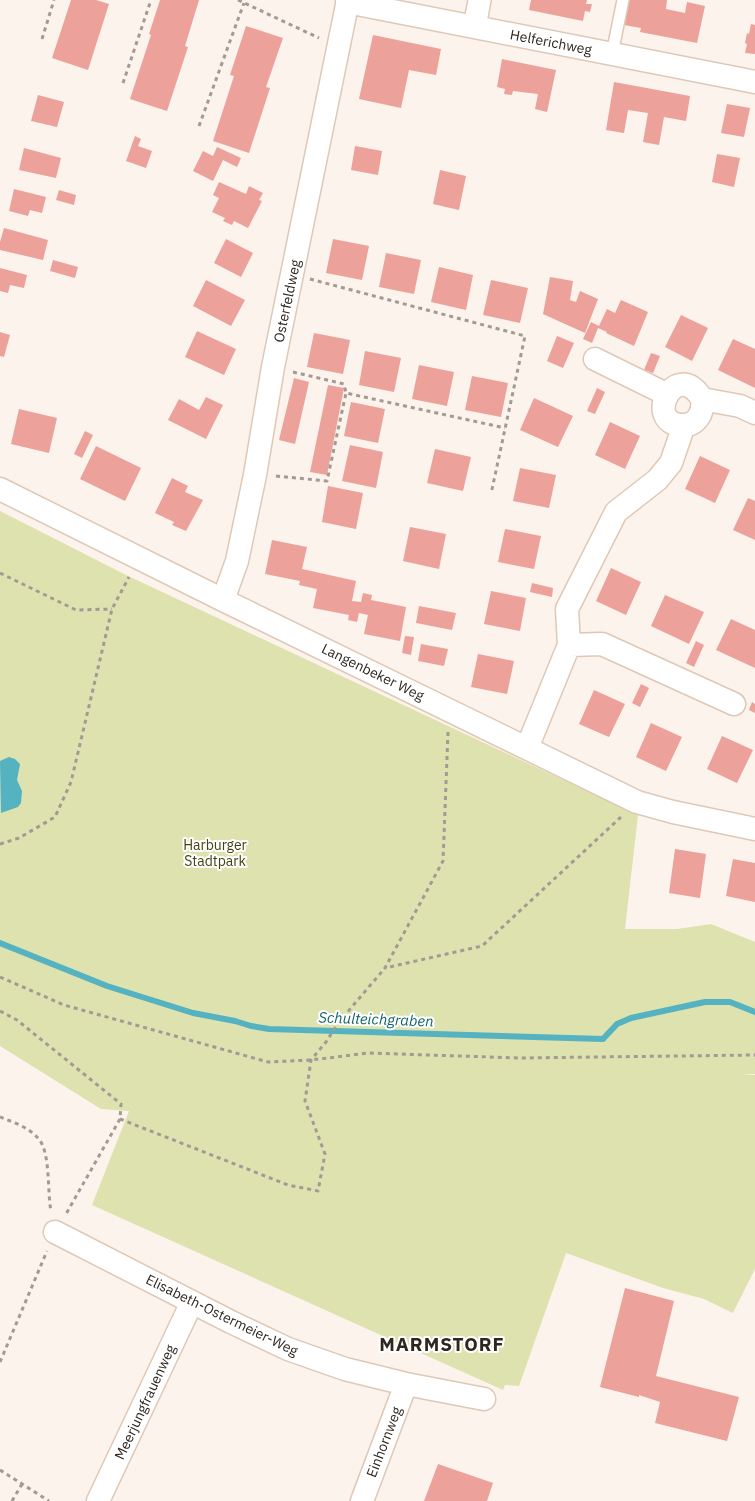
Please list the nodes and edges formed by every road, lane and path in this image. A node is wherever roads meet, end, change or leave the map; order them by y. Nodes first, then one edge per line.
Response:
1 (54, 0) edge
2 (151, 0) edge
3 (238, 0) edge
4 (474, 0) edge
5 (485, 0) edge
6 (622, 0) edge
7 (348, 1) edge
8 (244, 3) junction
9 (474, 27) junction
10 (42, 39) dead end
11 (325, 41) dead end
12 (612, 54) junction
13 (755, 82) edge
14 (123, 84) dead end
15 (199, 126) dead end
16 (293, 274) junction
17 (595, 359) dead end
18 (273, 367) junction
19 (346, 393) junction
20 (666, 394) junction
21 (702, 399) junction
22 (755, 413) edge
23 (684, 425) junction
24 (505, 428) junction
25 (254, 475) junction
26 (0, 489) edge
27 (491, 494) dead end
28 (139, 558) junction
29 (0, 574) edge
30 (223, 600) junction
31 (112, 609) junction
32 (570, 645) junction
33 (734, 704) dead end
34 (448, 709) junction
35 (527, 748) junction
36 (637, 802) junction
37 (755, 829) edge
38 (0, 844) edge
39 (385, 968) junction
40 (0, 977) edge
41 (0, 1011) edge
42 (755, 1055) edge
43 (311, 1060) junction
44 (0, 1117) edge
45 (120, 1119) junction
46 (55, 1232) junction
47 (192, 1302) junction
48 (0, 1362) edge
49 (406, 1384) junction
50 (484, 1398) dead end
51 (0, 1470) edge
52 (22, 1484) junction
53 (12, 1501) edge
54 (49, 1501) edge
55 (98, 1501) edge
56 (362, 1501) edge

1 - 10 path
2 - 14 path
3 - 8 path
4 - 9 lane
5 - 9 lane
6 - 12 lane
7 - 9 street, Helferichweg
7 - 16 street, Osterfeldweg
8 - 11 path
8 - 15 path
9 - 12 street, Helferichweg
12 - 13 street, Helferichweg
16 - 18 street, Osterfeldweg
16 - 24 path
17 - 20 street
18 - 19 path
18 - 25 street, Osterfeldweg
19 - 24 path
19 - 25 path
20 - 21 street
20 - 23 street
21 - 22 street
21 - 23 street
23 - 32 street
24 - 27 path
25 - 30 street, Osterfeldweg
26 - 28 street, Langenbeker Weg
28 - 30 street, Langenbeker Weg
28 - 31 path
29 - 31 path
30 - 34 street, Langenbeker Weg
31 - 38 path
32 - 33 street
32 - 35 street
34 - 35 street, Langenbeker Weg
34 - 39 path
35 - 36 street, Langenbeker Weg
36 - 37 street, Langenbeker Weg
36 - 39 path
39 - 43 path
40 - 43 path
41 - 45 path
42 - 43 path
43 - 45 path
44 - 46 path
45 - 46 path
46 - 47 street, Elisabeth-Ostermeier-Weg
46 - 48 path
47 - 49 street, Elisabeth-Ostermeier-Weg
47 - 55 street, Meerjungfrauenweg
49 - 50 street, Elisabeth-Ostermeier-Weg
49 - 56 street, Einhornweg
51 - 52 path
52 - 53 path
52 - 54 path

